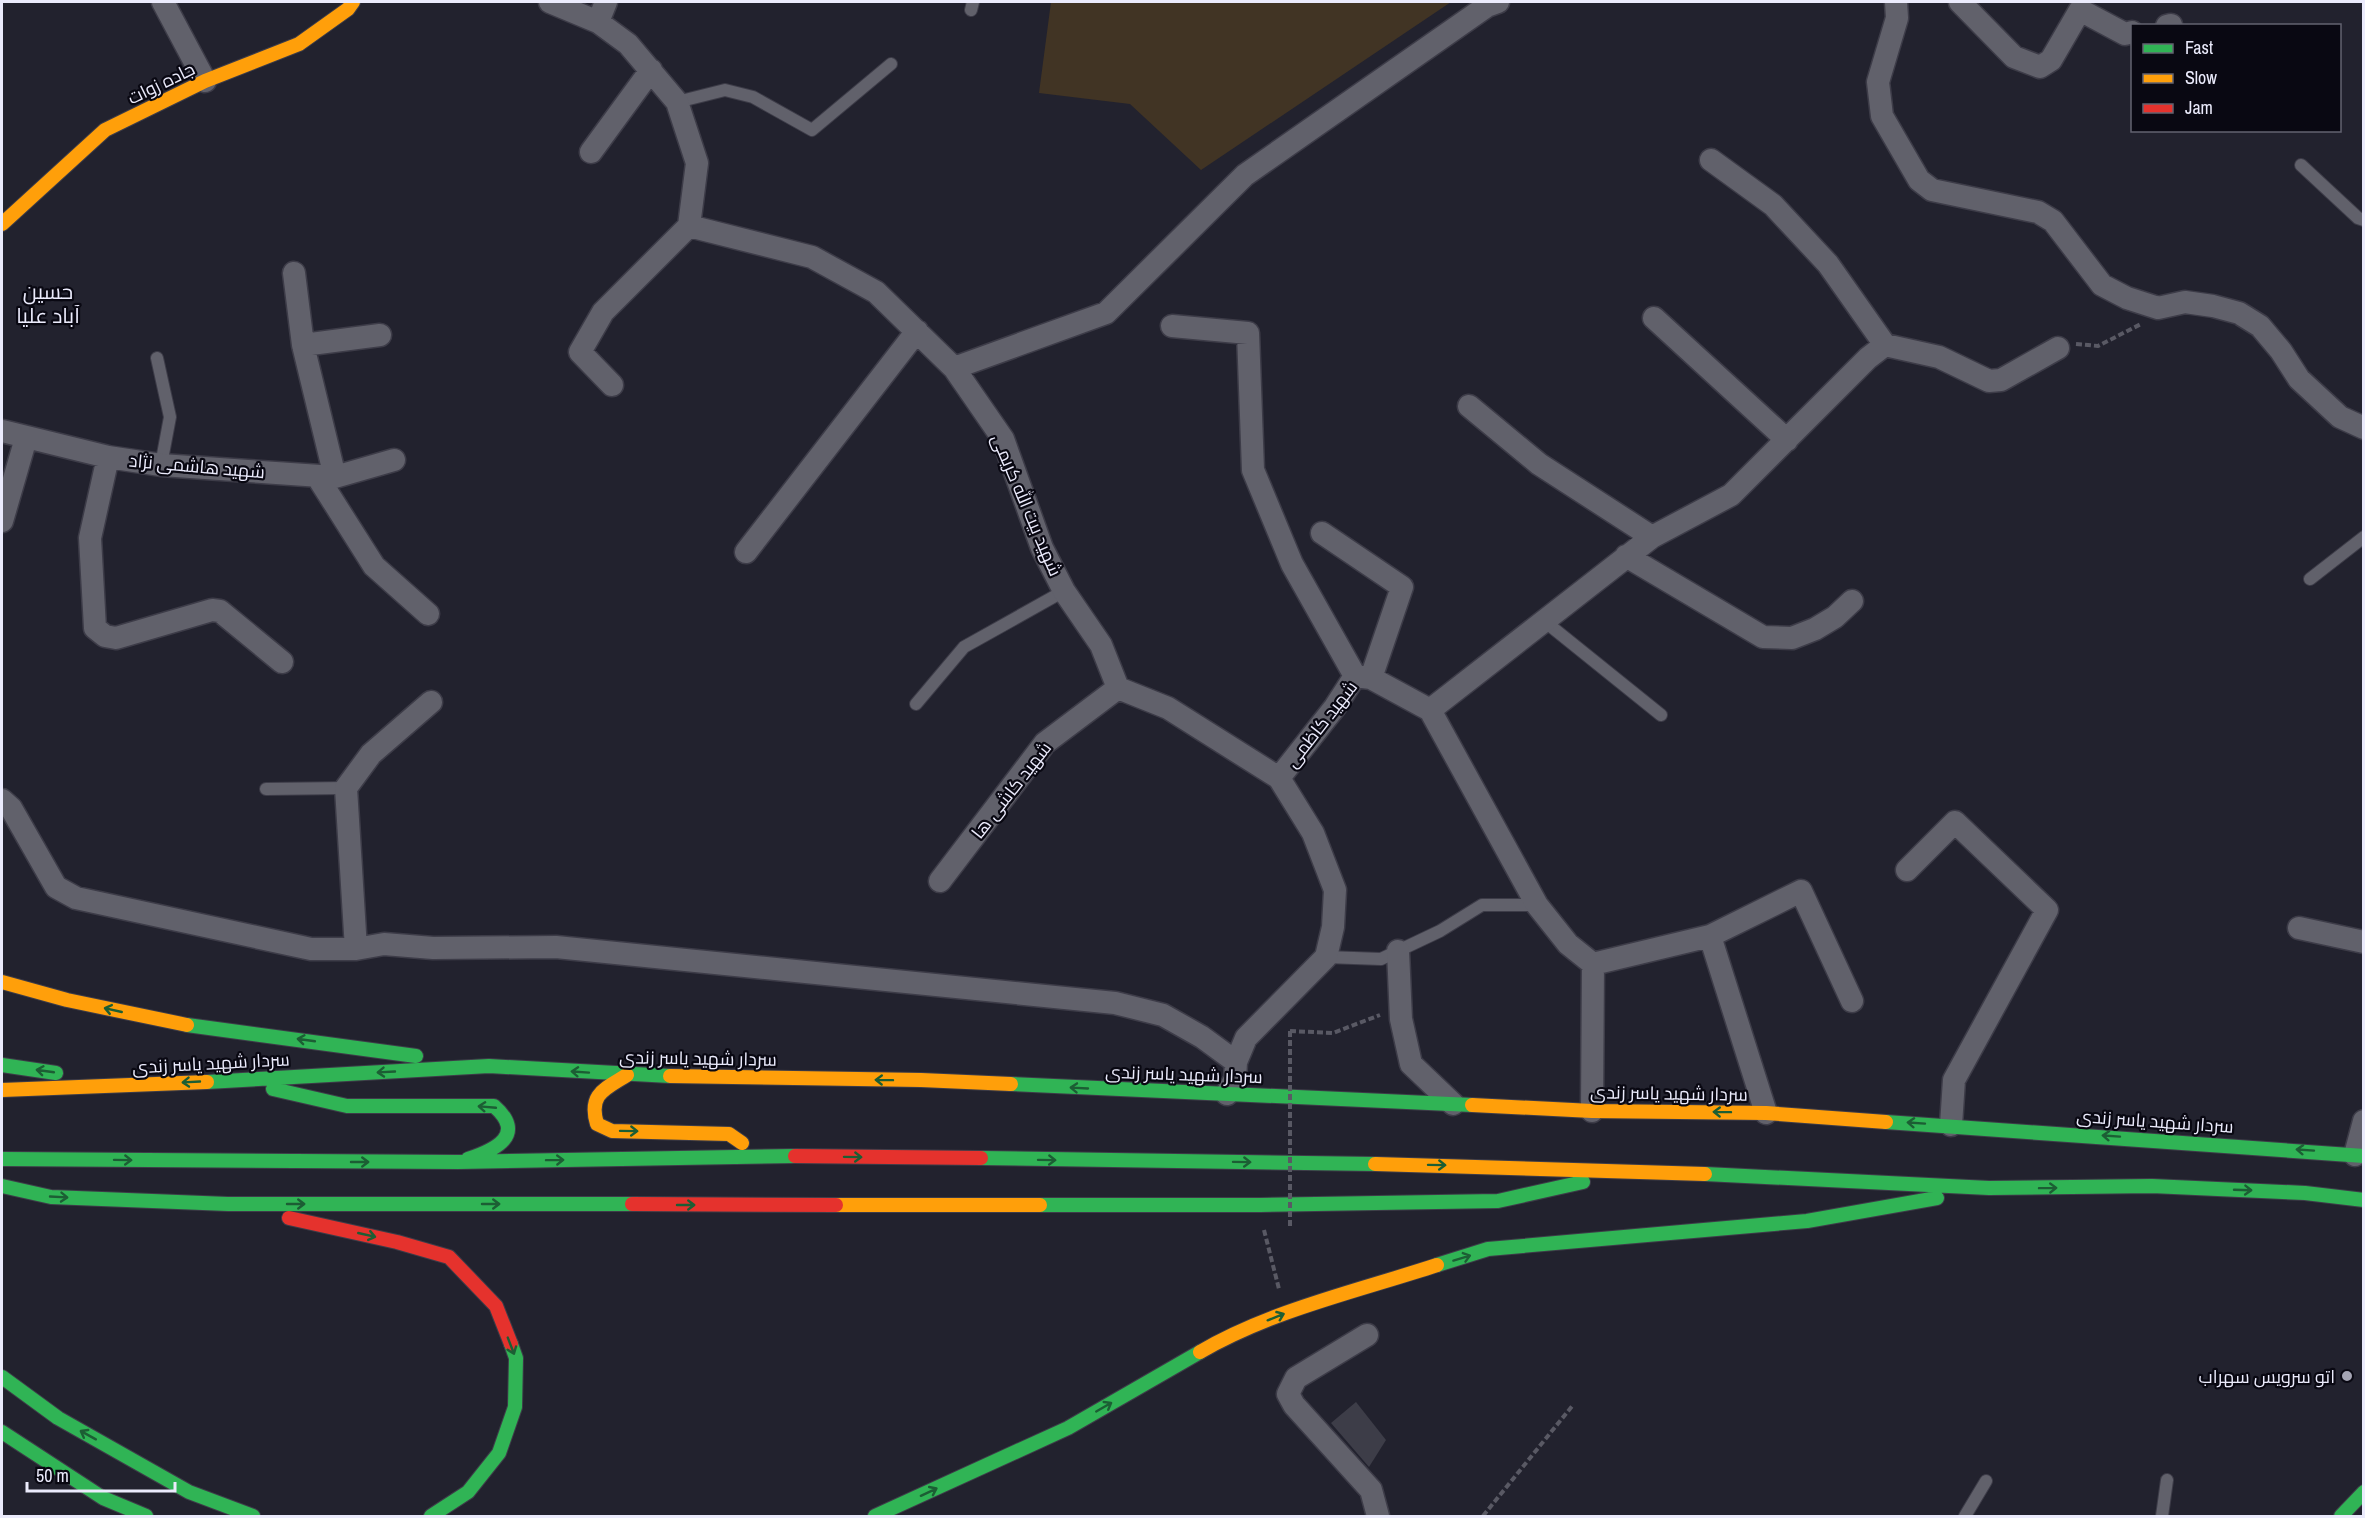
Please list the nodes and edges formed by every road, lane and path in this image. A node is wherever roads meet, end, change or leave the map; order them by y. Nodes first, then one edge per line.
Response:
1 (163, 2) edge
2 (353, 2) edge
3 (549, 2) edge
4 (1498, 2) edge
5 (1896, 2) edge
6 (1960, 2) edge
7 (2082, 6) edge
8 (602, 12) edge
9 (2131, 32) edge
10 (891, 64) dead end
11 (651, 70) junction
12 (205, 81) junction
13 (677, 102) junction
14 (591, 152) dead end
15 (1711, 160) dead end
16 (2301, 165) dead end
17 (2364, 220) edge
18 (2, 224) edge
19 (690, 226) junction
20 (294, 273) dead end
21 (1654, 318) dead end
22 (2143, 323) dead end
23 (1172, 326) dead end
24 (916, 332) junction
25 (380, 335) dead end
26 (303, 345) junction
27 (1885, 345) junction
28 (2058, 348) joint
29 (157, 357) dead end
30 (954, 368) junction
31 (612, 385) dead end
32 (1469, 406) dead end
33 (2364, 428) edge
34 (2, 431) edge
35 (26, 438) junction
36 (1787, 440) junction
37 (108, 457) junction
38 (394, 460) dead end
39 (161, 465) junction
40 (326, 476) junction
41 (2, 521) edge
42 (1322, 533) dead end
43 (1652, 537) junction
44 (2364, 537) edge
45 (746, 552) dead end
46 (1626, 556) junction
47 (2310, 579) dead end
48 (1064, 591) junction
49 (1852, 601) dead end
50 (428, 614) dead end
51 (1544, 620) junction
52 (282, 662) dead end
53 (1363, 677) junction
54 (1119, 688) junction
55 (431, 702) dead end
56 (916, 704) dead end
57 (1430, 710) junction
58 (1661, 715) dead end
59 (1279, 778) junction
60 (346, 788) junction
61 (266, 789) dead end
62 (2, 800) edge
63 (1907, 870) dead end
64 (940, 881) dead end
65 (1537, 905) junction
66 (2299, 928) dead end
67 (1710, 936) junction
68 (2364, 942) edge
69 (356, 949) junction
70 (1398, 951) junction
71 (1326, 957) junction
72 (1593, 964) junction
73 (2, 982) edge
74 (1852, 1001) dead end
75 (1400, 1007) junction
76 (1236, 1062) junction
77 (2, 1065) edge
78 (489, 1066) junction
79 (627, 1075) junction
80 (236, 1080) junction
81 (144, 1085) junction
82 (2, 1090) edge
83 (1227, 1094) junction
84 (1453, 1104) junction
85 (1592, 1111) junction
86 (1766, 1113) junction
87 (2364, 1121) edge
88 (1951, 1125) junction
89 (758, 1155) junction
90 (2359, 1155) edge
91 (2, 1159) edge
92 (458, 1162) junction
93 (1630, 1171) junction
94 (2, 1186) edge
95 (1989, 1188) junction
96 (2305, 1193) junction
97 (2364, 1200) edge
98 (228, 1204) junction
99 (1260, 1205) junction
100 (2342, 1211) dead end
101 (1290, 1226) dead end
102 (1284, 1314) junction
103 (1367, 1335) dead end
104 (2, 1377) edge
105 (1573, 1405) dead end
106 (2, 1432) edge
107 (2167, 1480) dead end
108 (1986, 1482) dead end
109 (2364, 1492) edge
110 (146, 1516) edge
111 (252, 1516) edge
112 (431, 1516) edge
113 (875, 1516) edge
114 (1378, 1516) edge
115 (1482, 1516) edge
116 (1965, 1516) edge
117 (2162, 1516) edge
118 (2341, 1516) edge

1 - 12 street
2 - 12 main road, جاده زوات
3 - 8 street
4 - 30 street
5 - 33 street
6 - 7 street
7 - 9 street
8 - 11 street
10 - 13 lane
11 - 13 street
11 - 14 street
12 - 18 main road, جاده زوات
13 - 19 street
15 - 27 street
16 - 17 lane
19 - 24 street, شهید بیت الله کریمی
19 - 31 street
20 - 26 street
21 - 36 street
22 - 28 path
23 - 53 street
24 - 30 street, شهید بیت الله کریمی
24 - 45 street
25 - 26 street
26 - 40 street
27 - 28 street
27 - 36 street
29 - 39 lane
30 - 48 street, شهید بیت الله کریمی
32 - 43 street
34 - 35 street, شهید هاشمی نژاد
35 - 37 street, شهید هاشمی نژاد
35 - 41 street
36 - 43 street
37 - 39 street, شهید هاشمی نژاد
37 - 52 street
38 - 40 street, شهید هاشمی نژاد
39 - 40 street, شهید هاشمی نژاد
40 - 50 street
42 - 53 street
43 - 46 street
44 - 47 lane
46 - 49 street
46 - 51 street
48 - 54 street, شهید بیت الله کریمی
48 - 56 lane
51 - 57 street
51 - 58 lane
53 - 57 street, شهید کاظمی
53 - 59 street, شهید کاظمی
54 - 59 street
54 - 64 street, شهید کاشی ها
55 - 60 street
57 - 65 street
59 - 71 street
60 - 61 lane
60 - 69 street
62 - 69 street
63 - 88 street
65 - 70 lane
65 - 72 street
66 - 68 street
67 - 72 street
67 - 74 street
67 - 86 street
69 - 76 street
70 - 71 lane
70 - 75 street
71 - 76 street
72 - 85 street
78 -> 73 main road
75 - 84 street
75 - 101 path, bridge
76 - 83 street
81 -> 77 main road
79 -> 78 main road, سردار شهید یاسر زندی
78 -> 80 main road, سردار شهید یاسر زندی
83 -> 79 main road, سردار شهید یاسر زندی
79 -> 89 main road
80 -> 81 main road, سردار شهید یاسر زندی
92 -> 80 main road
81 - 82 main road, سردار شهید یاسر زندی
83 - 84 main road, سردار شهید یاسر زندی
84 - 85 main road, سردار شهید یاسر زندی
86 -> 85 main road, سردار شهید یاسر زندی
88 -> 86 main road, سردار شهید یاسر زندی
87 - 90 street
90 -> 88 main road, سردار شهید یاسر زندی
92 -> 89 main road
89 -> 93 main road
91 -> 92 main road
93 - 95 main road
93 - 99 main road
94 -> 98 main road
95 -> 96 main road
102 -> 95 main road
96 - 97 main road
96 - 100 main road
98 -> 99 main road
98 -> 112 main road
99 - 102 path
113 -> 102 main road
103 - 114 street
111 -> 104 main road
105 - 115 path
106 - 110 main road
107 - 117 lane
108 - 116 lane
109 - 118 main road

